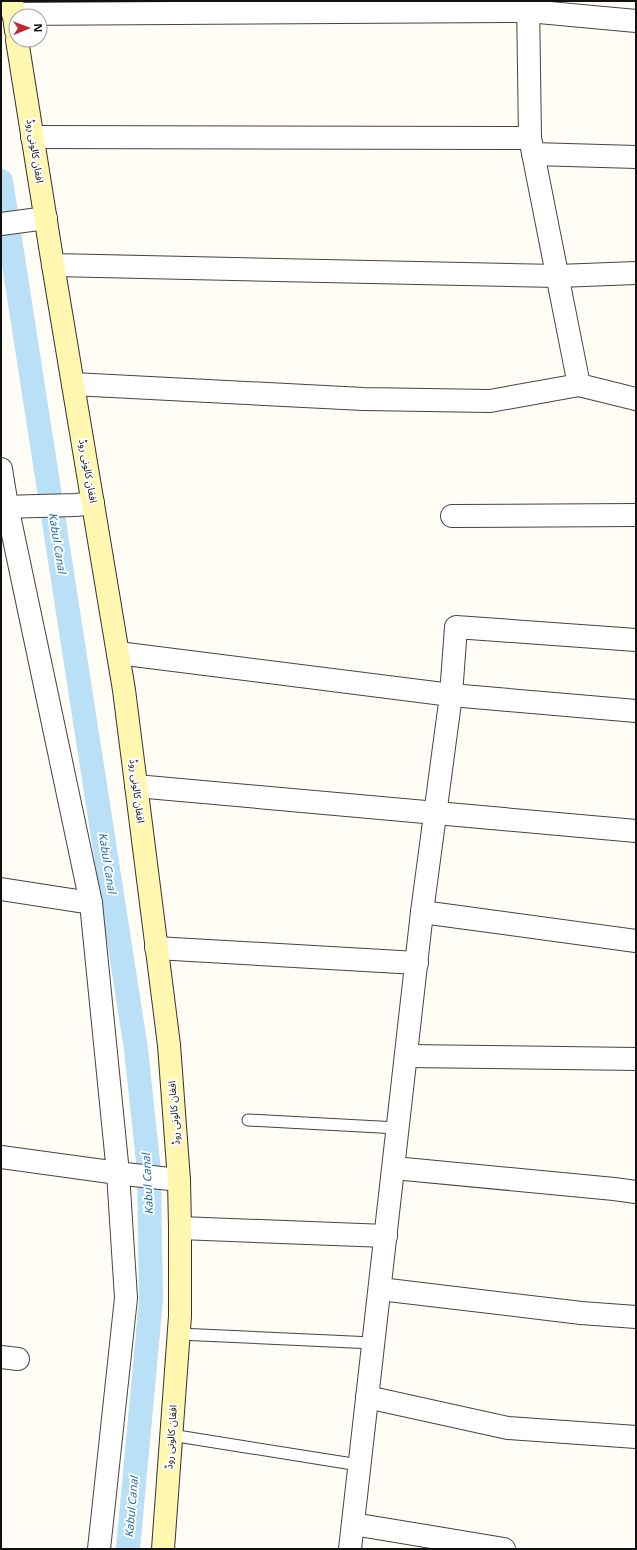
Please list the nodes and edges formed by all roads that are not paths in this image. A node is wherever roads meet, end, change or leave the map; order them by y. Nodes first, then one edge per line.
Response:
1 (528, 6) edge
2 (48, 14) edge
3 (636, 21) edge
4 (18, 48) edge
5 (32, 137) junction
6 (532, 146) junction
7 (636, 157) edge
8 (46, 218) junction
9 (1, 224) edge
10 (53, 265) junction
11 (636, 273) edge
12 (558, 276) junction
13 (73, 384) junction
14 (579, 385) junction
15 (636, 399) edge
16 (1, 469) edge
17 (85, 504) junction
18 (9, 506) edge
19 (636, 515) edge
20 (452, 516) dead end
21 (636, 640) edge
22 (118, 652) junction
23 (451, 695) junction
24 (636, 711) edge
25 (136, 786) junction
26 (435, 813) junction
27 (636, 831) edge
28 (1, 889) edge
29 (91, 903) junction
30 (422, 912) junction
31 (636, 941) edge
32 (156, 948) junction
33 (417, 963) junction
34 (406, 1056) junction
35 (636, 1059) edge
36 (248, 1120) dead end
37 (398, 1128) junction
38 (1, 1157) edge
39 (394, 1168) junction
40 (122, 1173) junction
41 (174, 1179) junction
42 (636, 1192) edge
43 (180, 1228) junction
44 (386, 1236) junction
45 (380, 1289) junction
46 (636, 1317) edge
47 (179, 1334) junction
48 (373, 1343) junction
49 (367, 1396) junction
50 (171, 1435) junction
51 (636, 1437) edge
52 (359, 1466) junction
53 (353, 1524) junction
54 (99, 1549) edge
55 (163, 1549) edge
56 (350, 1549) edge
57 (504, 1549) edge

1 - 2 street
1 - 3 street
1 - 6 street
4 - 5 main road, افغان کالونی روڈ
5 - 6 street
5 - 8 main road, افغان کالونی روڈ
6 - 7 street
6 - 12 street
8 - 9 street
8 - 10 main road, افغان کالونی روڈ
10 - 12 street
10 - 13 main road, افغان کالونی روڈ
11 - 12 street
12 - 14 street
13 - 14 street
13 - 17 main road, افغان کالونی روڈ
14 - 15 street
16 - 18 street
17 - 18 street
17 - 22 main road, افغان کالونی روڈ
18 - 29 street
19 - 20 street
21 - 23 street
22 - 23 street
22 - 25 main road, افغان کالونی روڈ
23 - 24 street
23 - 26 street
25 - 26 street
25 - 32 main road, افغان کالونی روڈ
26 - 27 street
26 - 30 street
28 - 29 street
29 - 40 street
30 - 31 street
30 - 33 street
32 - 33 street
32 - 41 main road, افغان کالونی روڈ
33 - 34 street
34 - 35 street
34 - 37 street
36 - 37 lane
37 - 39 street
38 - 40 street
39 - 42 street
39 - 44 street
40 - 41 street
40 - 54 street
41 - 43 main road, افغان کالونی روڈ
43 - 44 street
43 - 47 main road, افغان کالونی روڈ
44 - 45 street
45 - 46 street
45 - 48 street
47 - 48 lane
47 - 50 main road, افغان کالونی روڈ
48 - 49 street
49 - 51 street
49 - 52 street
50 - 52 lane
50 - 55 main road, افغان کالونی روڈ
52 - 53 street
53 - 56 street
53 - 57 street

